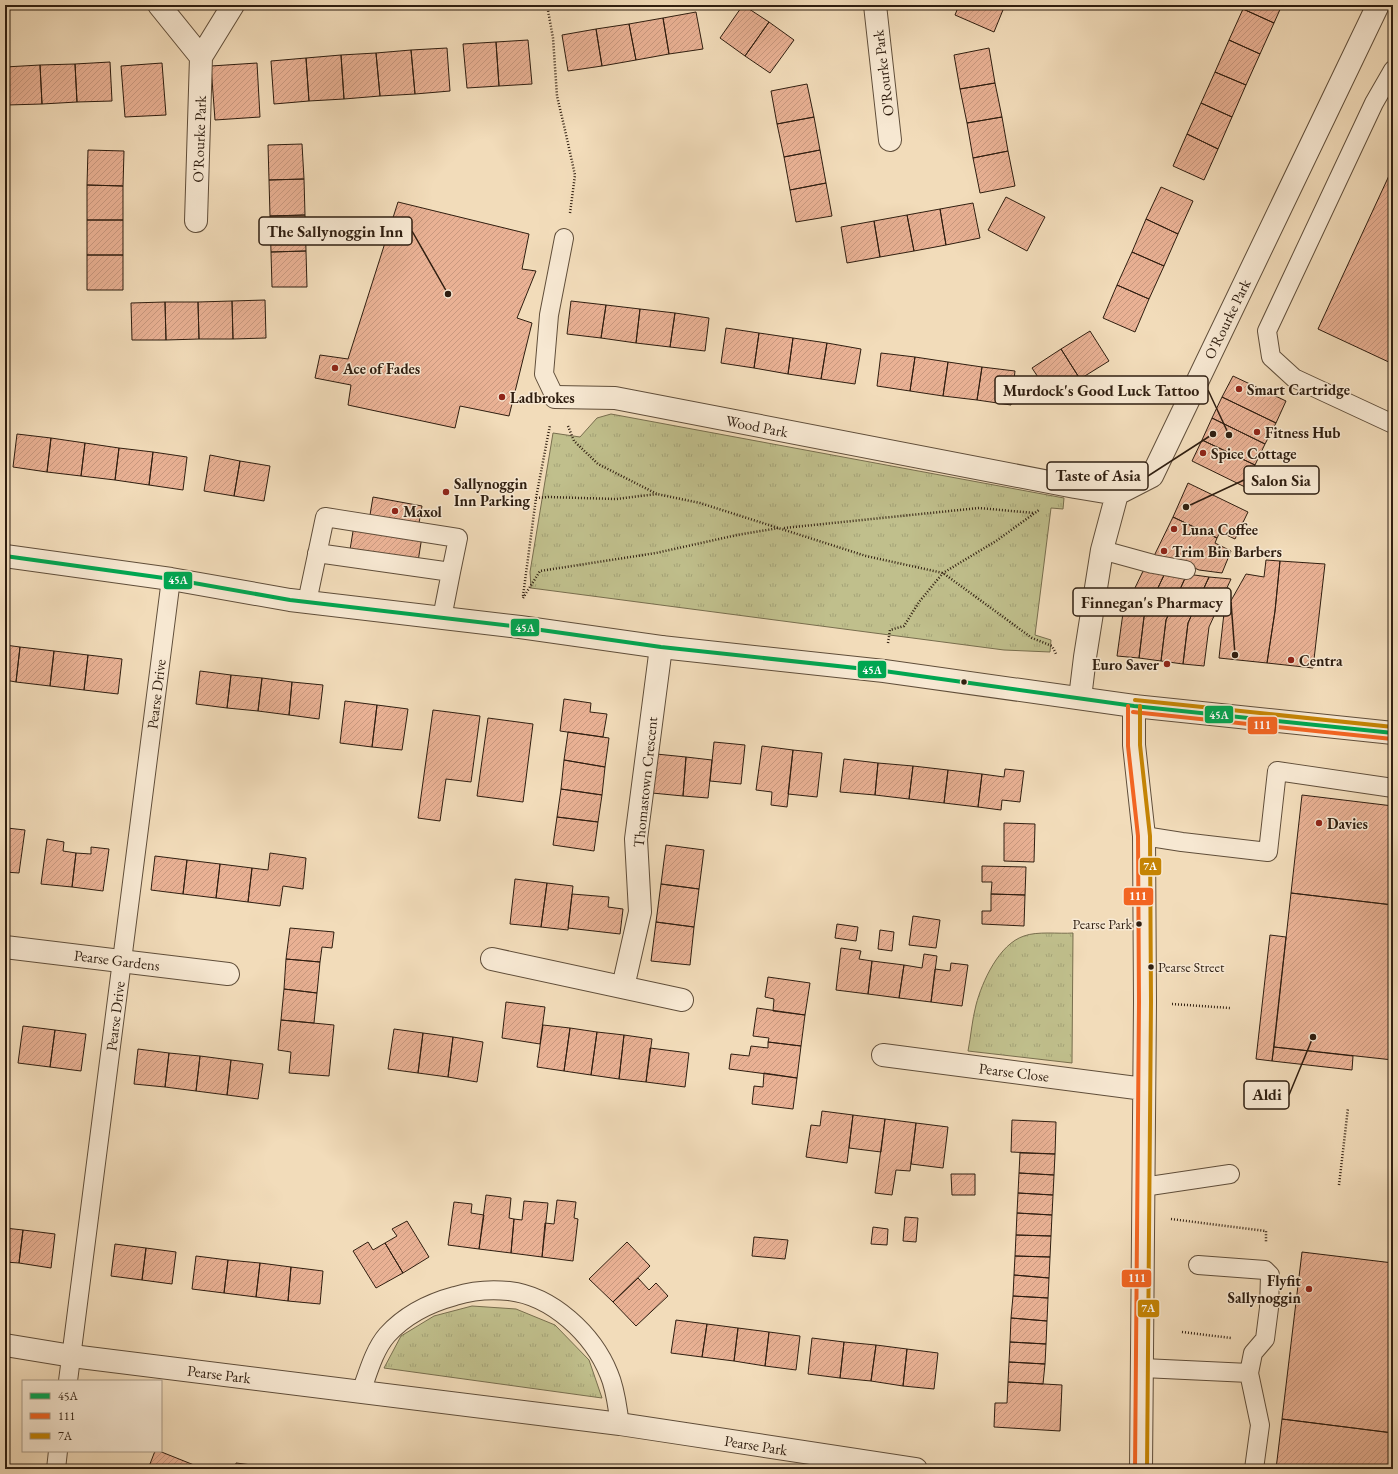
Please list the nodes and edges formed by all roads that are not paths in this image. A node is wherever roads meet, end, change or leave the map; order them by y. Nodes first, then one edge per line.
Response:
1 (159, 5) edge
2 (232, 5) edge
3 (875, 5) edge
4 (1378, 5) edge
5 (201, 57) junction
6 (1393, 70) edge
7 (890, 140) dead end
8 (196, 221) dead end
9 (564, 238) road end
10 (555, 397) joint
11 (1393, 424) edge
12 (1117, 494) junction
13 (1102, 550) junction
14 (317, 553) junction
15 (5, 556) edge
16 (1186, 570) dead end
17 (450, 572) junction
18 (171, 579) junction
19 (307, 602) junction
20 (442, 618) junction
21 (661, 647) junction
22 (1080, 698) junction
23 (1134, 706) junction
24 (1393, 733) edge
25 (1393, 788) edge
26 (1144, 836) junction
27 (5, 946) edge
28 (492, 959) dead end
29 (122, 961) junction
30 (228, 974) dead end
31 (623, 987) junction
32 (682, 1000) dead end
33 (883, 1055) dead end
34 (1144, 1089) junction
35 (1230, 1174) dead end
36 (1143, 1187) junction
37 (1198, 1264) dead end
38 (5, 1344) edge
39 (72, 1356) junction
40 (1143, 1368) junction
41 (1249, 1373) junction
42 (68, 1380) edge
43 (361, 1392) junction
44 (620, 1424) junction
45 (58, 1452) edge
46 (56, 1469) edge
47 (916, 1469) edge
48 (1141, 1469) edge
49 (1254, 1469) edge

1 - 5 street
2 - 5 street, O'Rourke Park
3 - 7 street, O'Rourke Park
4 - 12 street, O'Rourke Park
5 - 8 street, O'Rourke Park
6 - 11 lane
9 - 10 lane
10 - 12 street, Wood Park
12 - 13 street
13 - 16 lane
13 - 22 street
14 - 17 lane
14 - 17 lane
14 - 19 lane
15 - 18 street
17 - 20 lane
18 - 19 street
18 - 29 lane, Pearse Drive
19 - 20 street
20 - 21 street
21 - 22 street
21 - 31 street, Thomastown Crescent
22 - 23 street
23 - 24 street
23 - 26 street
25 - 26 lane
26 - 34 street
27 - 29 street, Pearse Gardens
28 - 31 street
29 - 30 street, Pearse Gardens
29 - 39 lane, Pearse Drive
31 - 32 street
33 - 34 street, Pearse Close
34 - 36 street
35 - 36 lane
36 - 40 street
37 - 41 lane
38 - 39 street, Pearse Park
39 - 42 lane, Pearse Drive
39 - 43 street, Pearse Park
40 - 41 lane
40 - 48 street
41 - 49 lane
43 - 44 street, Pearse Park
43 - 44 lane
44 - 47 street, Pearse Park
45 - 46 lane

